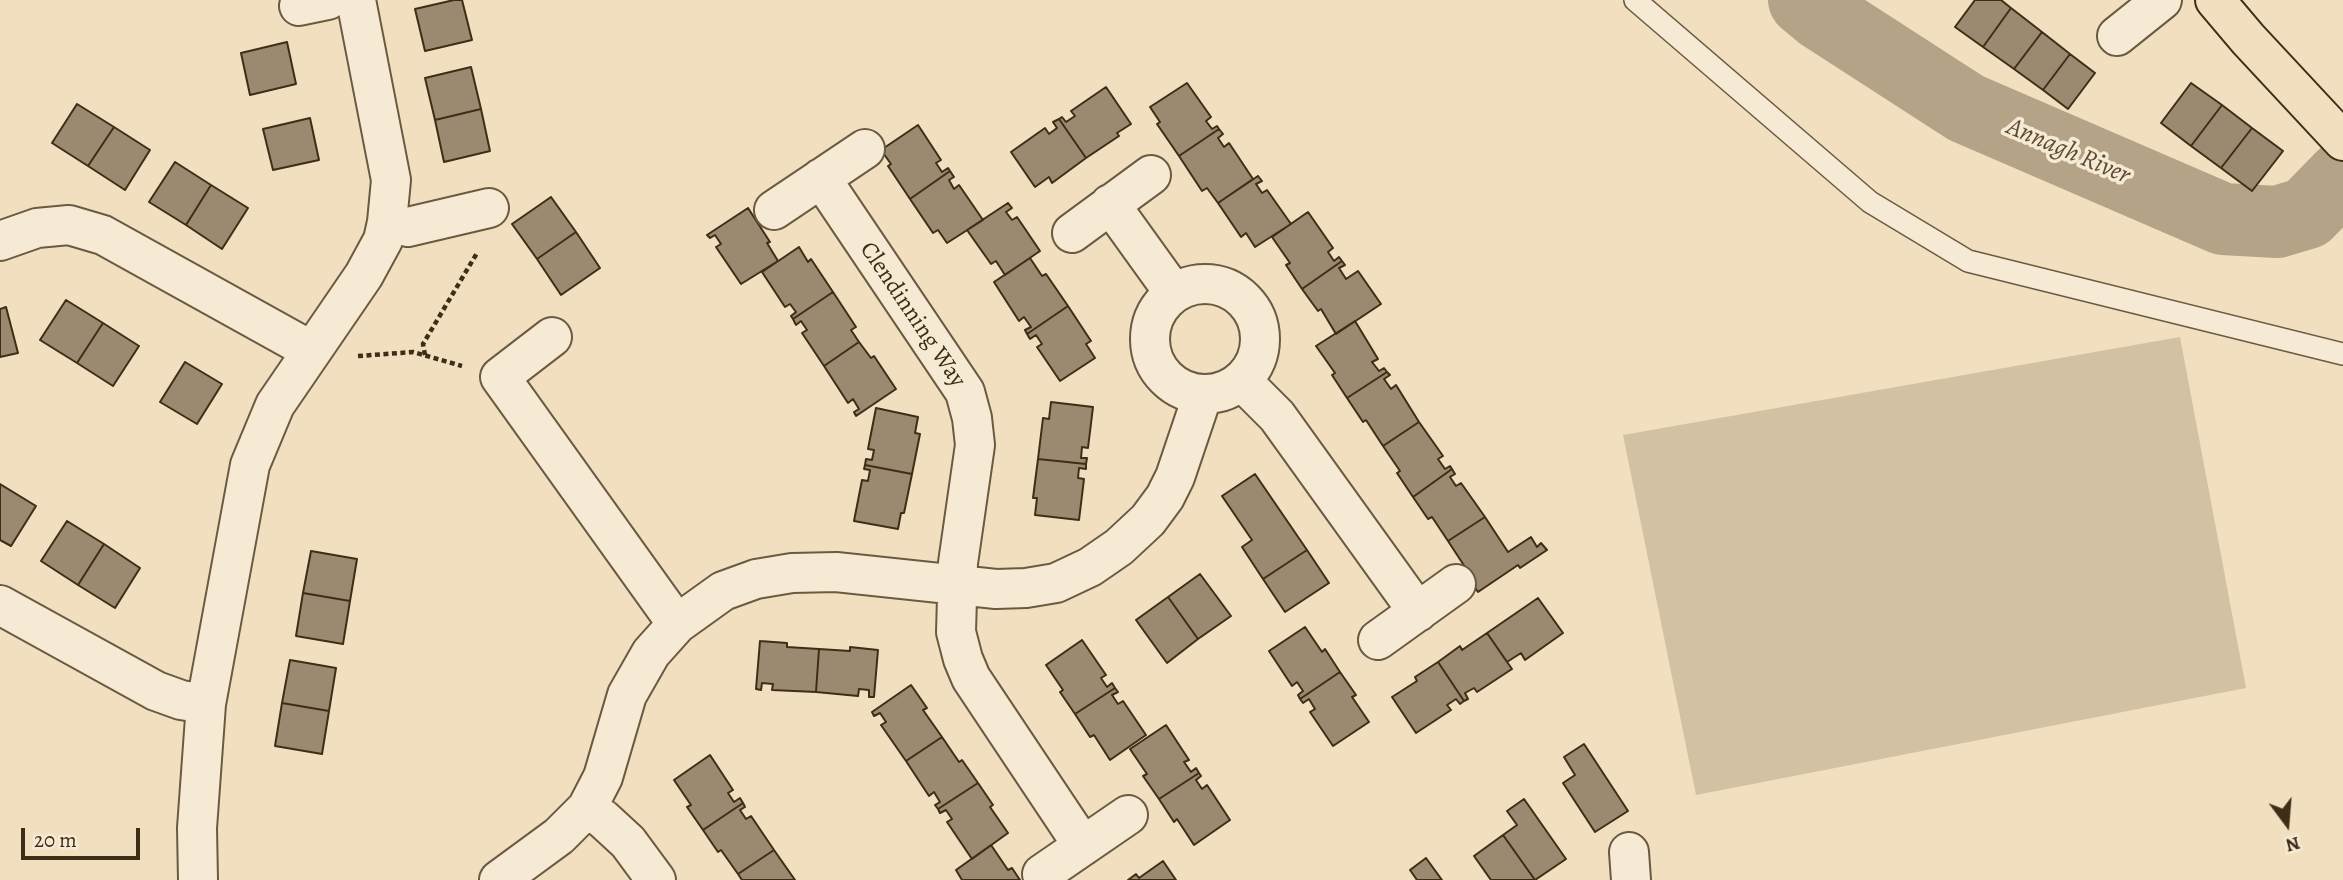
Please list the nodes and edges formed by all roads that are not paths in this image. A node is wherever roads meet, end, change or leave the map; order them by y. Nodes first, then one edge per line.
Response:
1 (356, 0) edge
2 (1635, 0) edge
3 (2162, 0) edge
4 (2216, 0) edge
5 (2117, 36) dead end
6 (2332, 130) edge
7 (865, 149) dead end
8 (1151, 175) dead end
9 (821, 178) junction
10 (1110, 205) junction
11 (489, 208) road end
12 (774, 210) dead end
13 (387, 222) junction
14 (1072, 233) dead end
15 (0, 241) edge
16 (1174, 293) junction
17 (552, 337) dead end
18 (312, 351) junction
19 (2343, 354) edge
20 (1242, 380) junction
21 (1203, 394) junction
22 (1456, 584) dead end
23 (958, 586) junction
24 (0, 605) edge
25 (1418, 612) junction
26 (677, 624) junction
27 (1378, 640) dead end
28 (206, 704) junction
29 (587, 808) junction
30 (1128, 815) dead end
31 (1083, 846) junction
32 (1042, 874) dead end
33 (198, 880) edge
34 (499, 880) edge
35 (656, 880) edge

1 - 13 street
2 - 19 lane
3 - 5 street
4 - 6 highway
7 - 9 street
8 - 10 street
9 - 12 street
9 - 23 street, Clendinning Way
10 - 14 street
10 - 16 street
11 - 13 street
13 - 18 street
15 - 18 street
16 - 20 street
16 - 21 street
17 - 26 street
18 - 28 street
20 - 21 street
20 - 25 street
21 - 23 street
22 - 25 street
23 - 26 street
23 - 31 street, Clendinning Way
24 - 28 street
25 - 27 street
26 - 29 street
28 - 33 street
29 - 34 street
29 - 35 street
30 - 31 street
31 - 32 street

